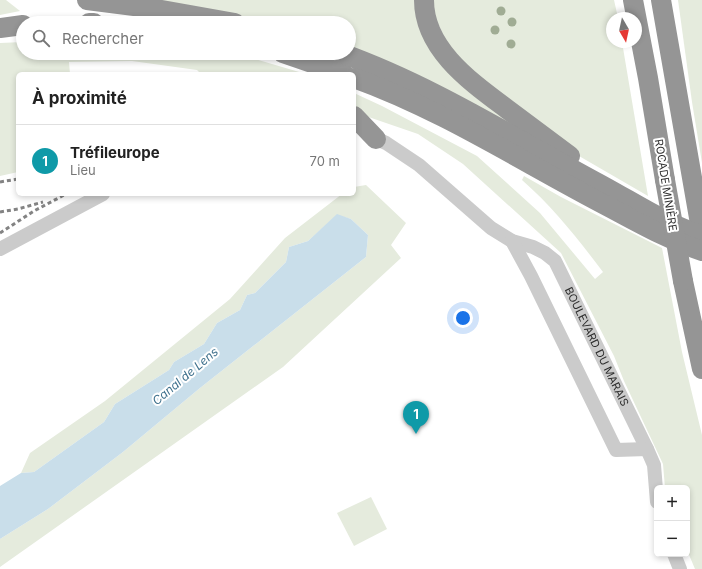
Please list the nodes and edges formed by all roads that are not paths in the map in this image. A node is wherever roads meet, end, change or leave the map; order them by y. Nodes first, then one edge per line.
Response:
1 (87, 0) edge
2 (424, 0) edge
3 (633, 0) edge
4 (663, 1) edge
5 (195, 16) edge
6 (16, 26) edge
7 (0, 28) edge
8 (356, 58) edge
9 (295, 60) edge
10 (303, 60) edge
11 (310, 72) edge
12 (338, 72) edge
13 (356, 79) edge
14 (356, 118) edge
15 (356, 129) edge
16 (376, 139) junction
17 (99, 196) edge
18 (640, 206) junction
19 (702, 235) edge
20 (512, 241) junction
21 (0, 249) edge
22 (702, 252) edge
23 (702, 369) edge
24 (647, 449) junction
25 (656, 485) edge
26 (675, 557) edge
27 (680, 569) edge

1 - 5 highway
2 - 18 highway
3 - 23 highway, ROCADE MINIÈRE, bridge
4 - 19 highway
6 - 7 highway
8 - 18 highway
9 - 11 highway
10 - 12 highway
13 - 22 highway
14 - 16 highway
15 - 16 lane, BOULEVARD DU MARAIS
16 - 20 lane, BOULEVARD DU MARAIS
17 - 21 lane
18 - 19 highway
20 - 24 lane, BOULEVARD DU MARAIS
20 - 24 lane
24 - 25 lane, BOULEVARD DU MARAIS
26 - 27 lane

